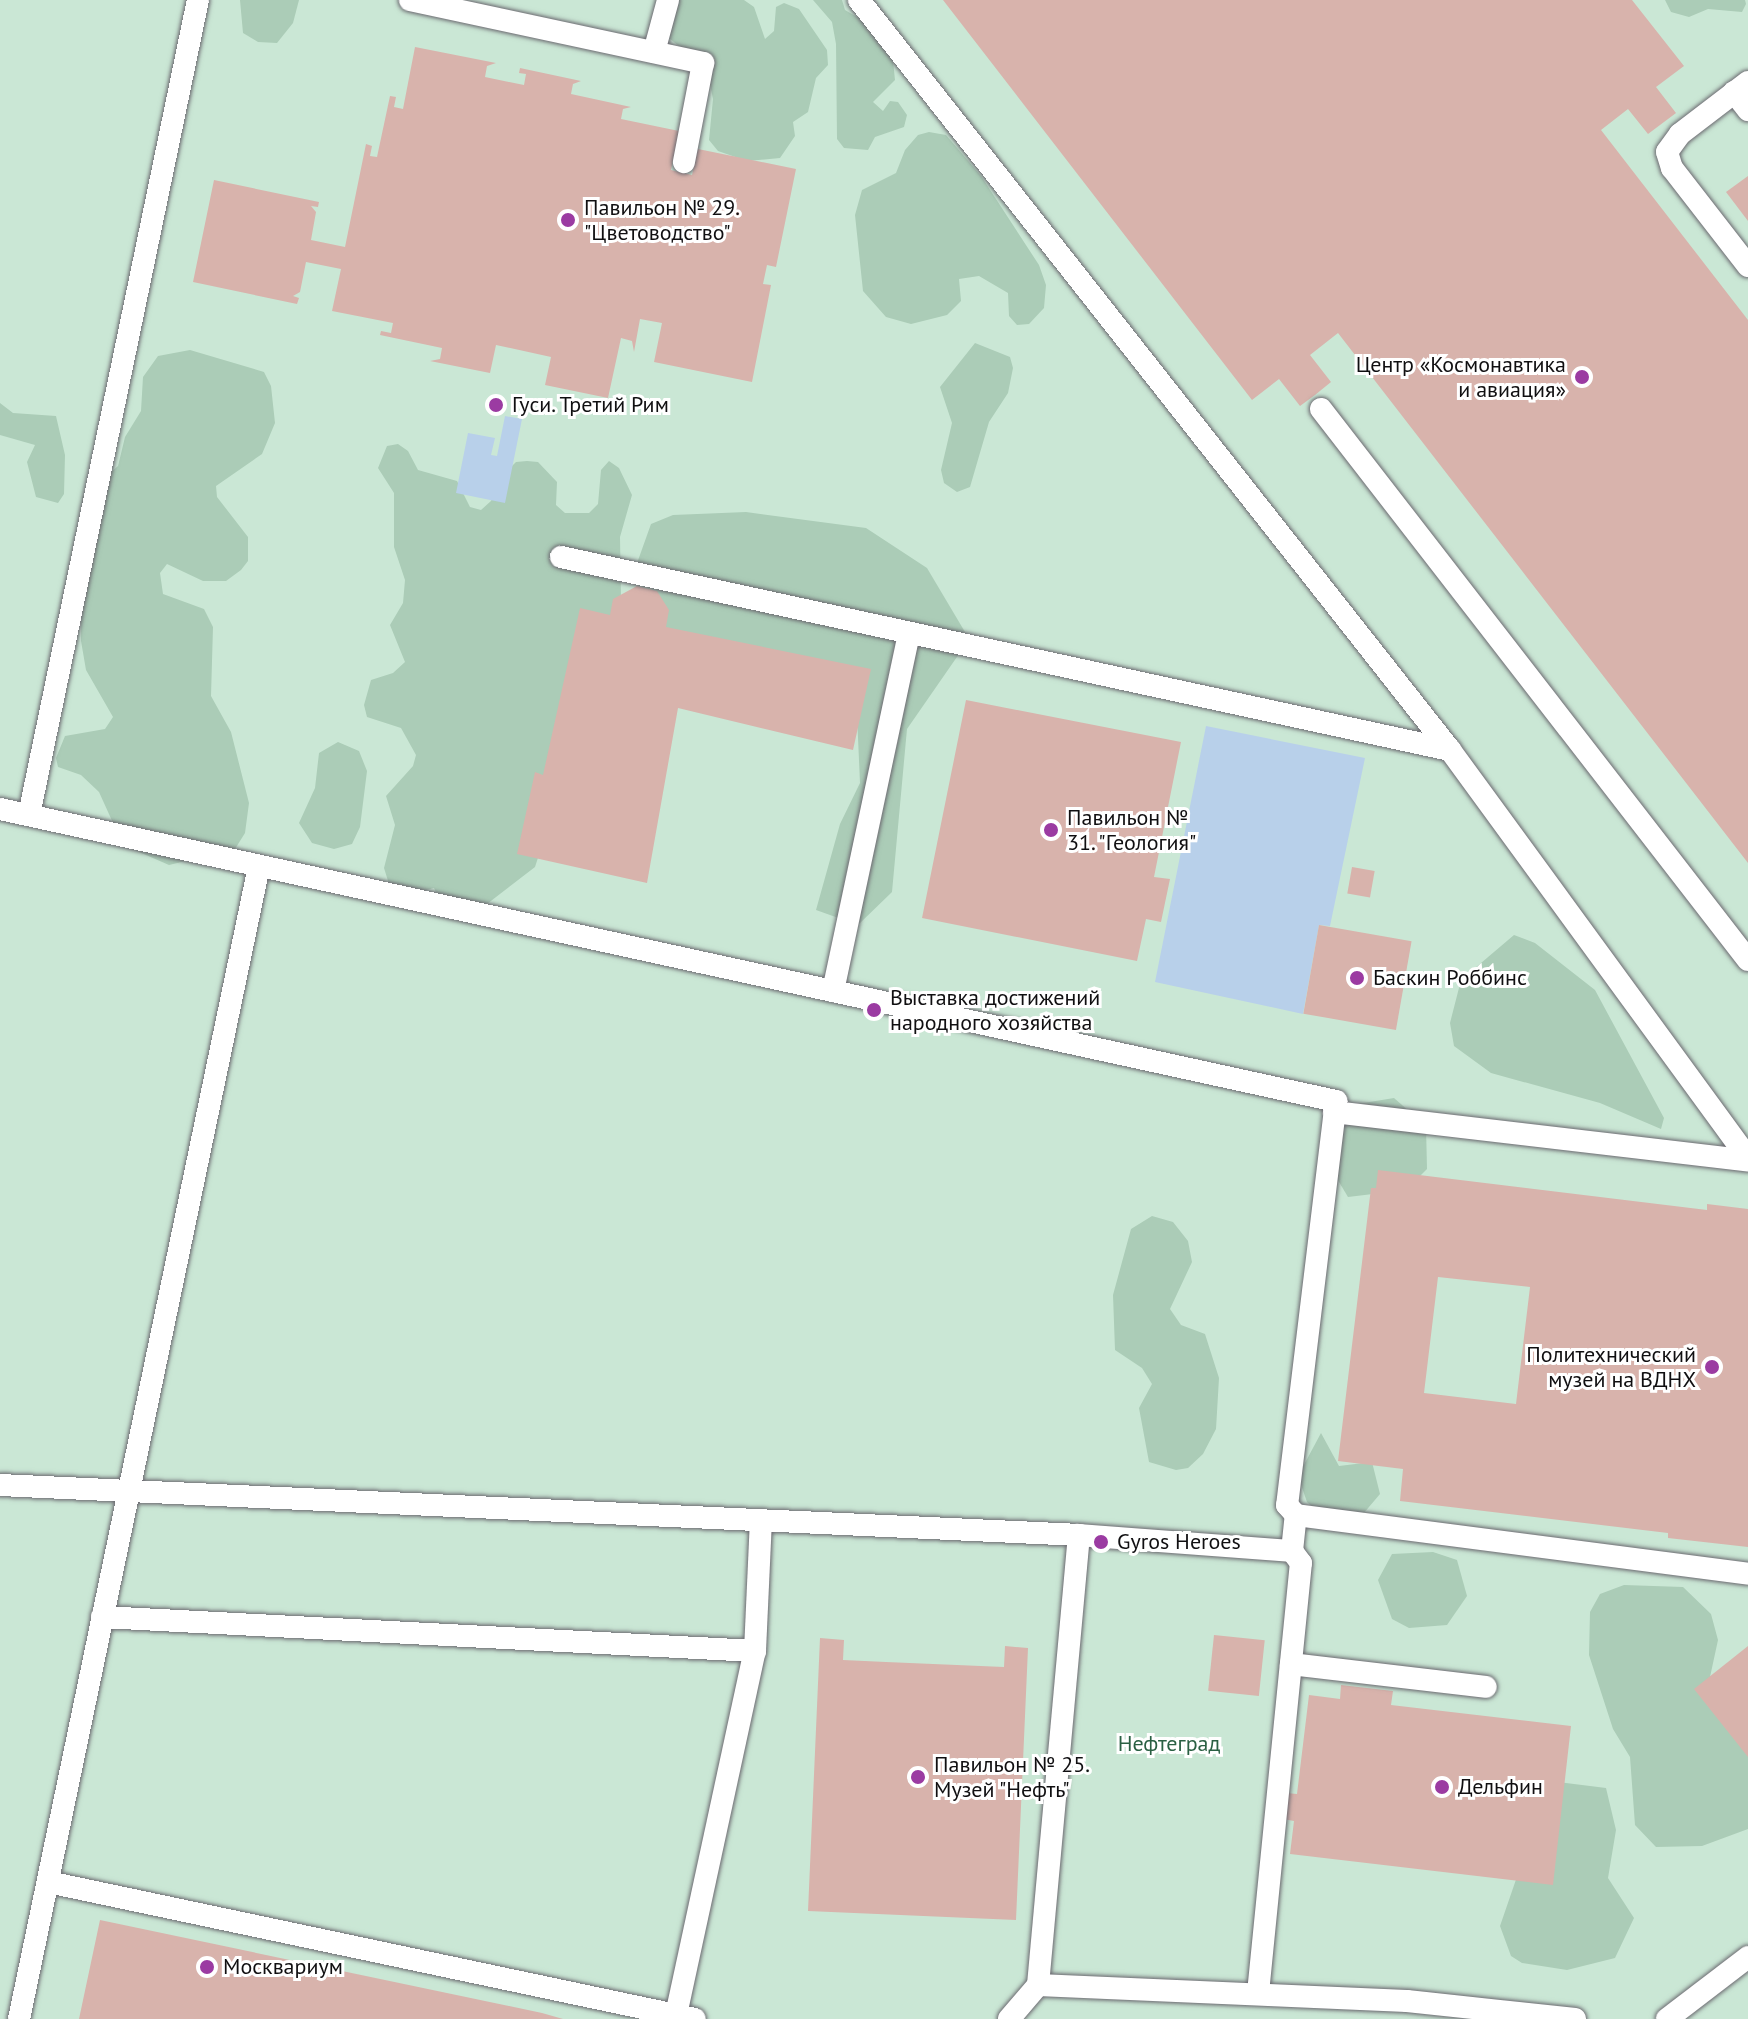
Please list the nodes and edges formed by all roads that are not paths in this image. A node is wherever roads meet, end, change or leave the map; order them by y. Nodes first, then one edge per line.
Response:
1 (198, 0) edge
2 (410, 0) edge
3 (668, 0) edge
4 (859, 0) edge
5 (654, 52) junction
6 (1741, 87) edge
7 (1748, 110) edge
8 (684, 162) dead end
9 (1748, 266) edge
10 (1321, 409) dead end
11 (561, 557) dead end
12 (909, 633) junction
13 (1450, 750) junction
14 (0, 809) edge
15 (29, 815) junction
16 (259, 866) junction
17 (1748, 960) edge
18 (833, 991) junction
19 (1334, 1112) junction
20 (1748, 1160) edge
21 (0, 1485) edge
22 (127, 1490) junction
23 (1296, 1515) junction
24 (761, 1520) junction
25 (1079, 1535) junction
26 (1292, 1551) junction
27 (1748, 1574) edge
28 (102, 1617) junction
29 (755, 1651) junction
30 (1291, 1664) junction
31 (1486, 1687) dead end
32 (48, 1882) junction
33 (1748, 1957) edge
34 (1038, 1985) junction
35 (1258, 1993) junction
36 (686, 2017) edge
37 (19, 2019) edge
38 (1009, 2019) edge
39 (1575, 2019) edge
40 (1667, 2019) edge

1 - 15 lane
2 - 5 lane
3 - 5 lane
4 - 13 lane
5 - 8 lane
6 - 7 lane
6 - 9 lane
10 - 17 lane
11 - 12 lane
12 - 13 lane
12 - 18 lane
13 - 20 lane
14 - 15 lane
15 - 16 lane
16 - 18 lane
16 - 22 lane
18 - 19 lane
19 - 20 lane
19 - 23 lane
21 - 22 lane
22 - 24 lane
22 - 28 lane
23 - 26 lane
23 - 27 lane
24 - 25 lane
24 - 29 lane
25 - 26 lane
25 - 34 lane
26 - 30 lane
28 - 29 lane
28 - 32 lane
29 - 36 lane
30 - 31 lane
30 - 35 lane
32 - 36 lane
32 - 37 lane
33 - 40 lane
34 - 35 lane
34 - 38 lane
35 - 39 lane

